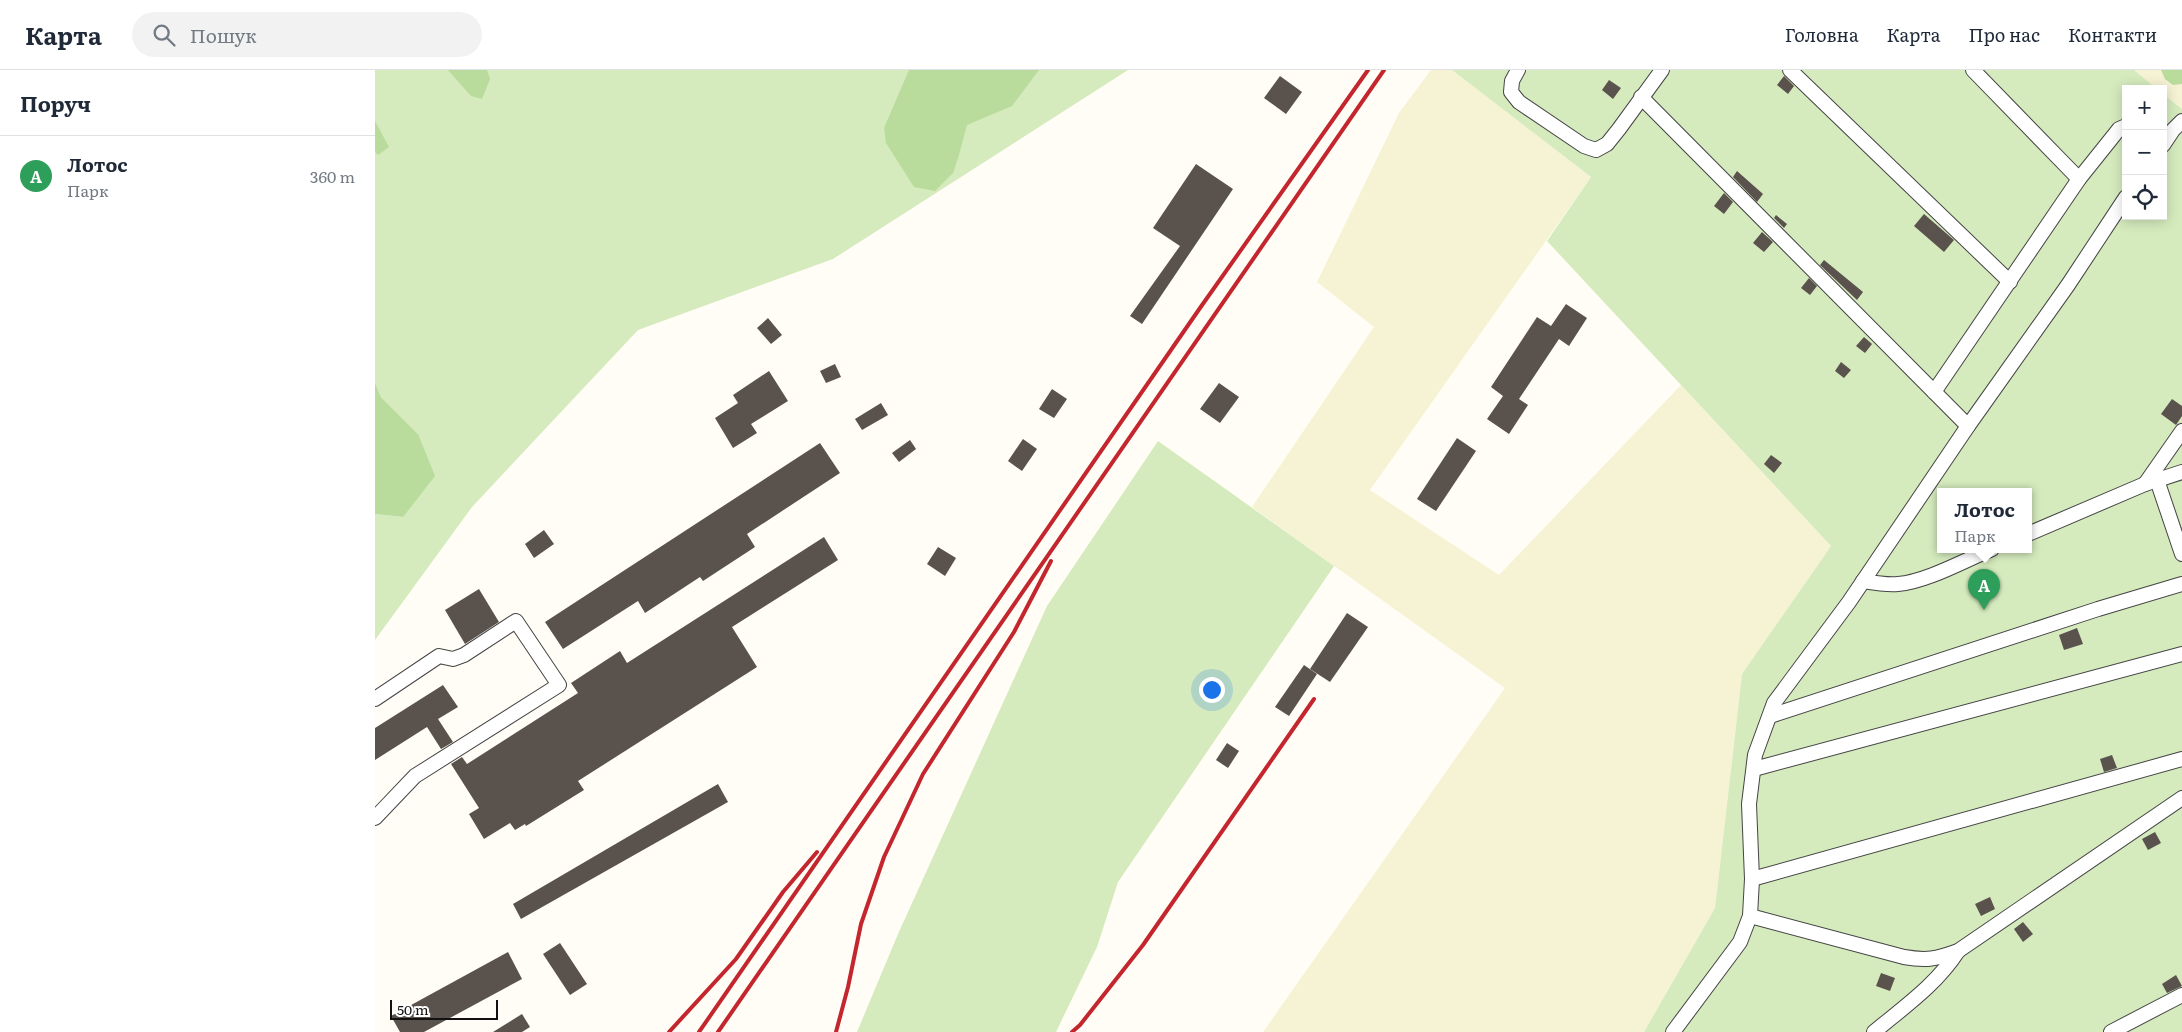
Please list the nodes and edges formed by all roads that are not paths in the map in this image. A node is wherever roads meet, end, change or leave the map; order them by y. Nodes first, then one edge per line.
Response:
1 (1518, 70) edge
2 (1662, 70) edge
3 (1790, 70) edge
4 (1973, 70) edge
5 (1641, 97) junction
6 (2173, 126) edge
7 (2122, 128) edge
8 (2167, 137) edge
9 (2079, 179) junction
10 (2122, 203) edge
11 (2010, 282) junction
12 (1934, 392) junction
13 (1968, 426) junction
14 (2182, 431) edge
15 (2182, 472) edge
16 (2151, 482) junction
17 (2032, 532) edge
18 (1982, 553) edge
19 (2182, 554) edge
20 (1863, 581) junction
21 (2182, 584) edge
22 (2182, 654) edge
23 (375, 699) edge
24 (1770, 716) junction
25 (2182, 759) edge
26 (1754, 769) junction
27 (2182, 798) edge
28 (375, 818) edge
29 (1752, 880) junction
30 (1750, 916) junction
31 (1958, 951) junction
32 (2182, 995) edge
33 (1673, 1032) edge
34 (1874, 1032) edge
35 (2111, 1032) edge

1 - 5 street
2 - 5 street
3 - 11 street
4 - 9 street
5 - 12 street
6 - 8 street
7 - 9 street
9 - 11 street
10 - 13 street
11 - 12 street
12 - 13 street
13 - 20 street
14 - 16 street
15 - 16 street
16 - 17 street
16 - 19 street
18 - 20 street
20 - 24 street
21 - 24 street
22 - 26 street
23 - 28 street
24 - 26 street
25 - 29 street
26 - 29 street
27 - 31 street
29 - 30 street
30 - 31 street
30 - 33 street
31 - 34 street
32 - 35 street

